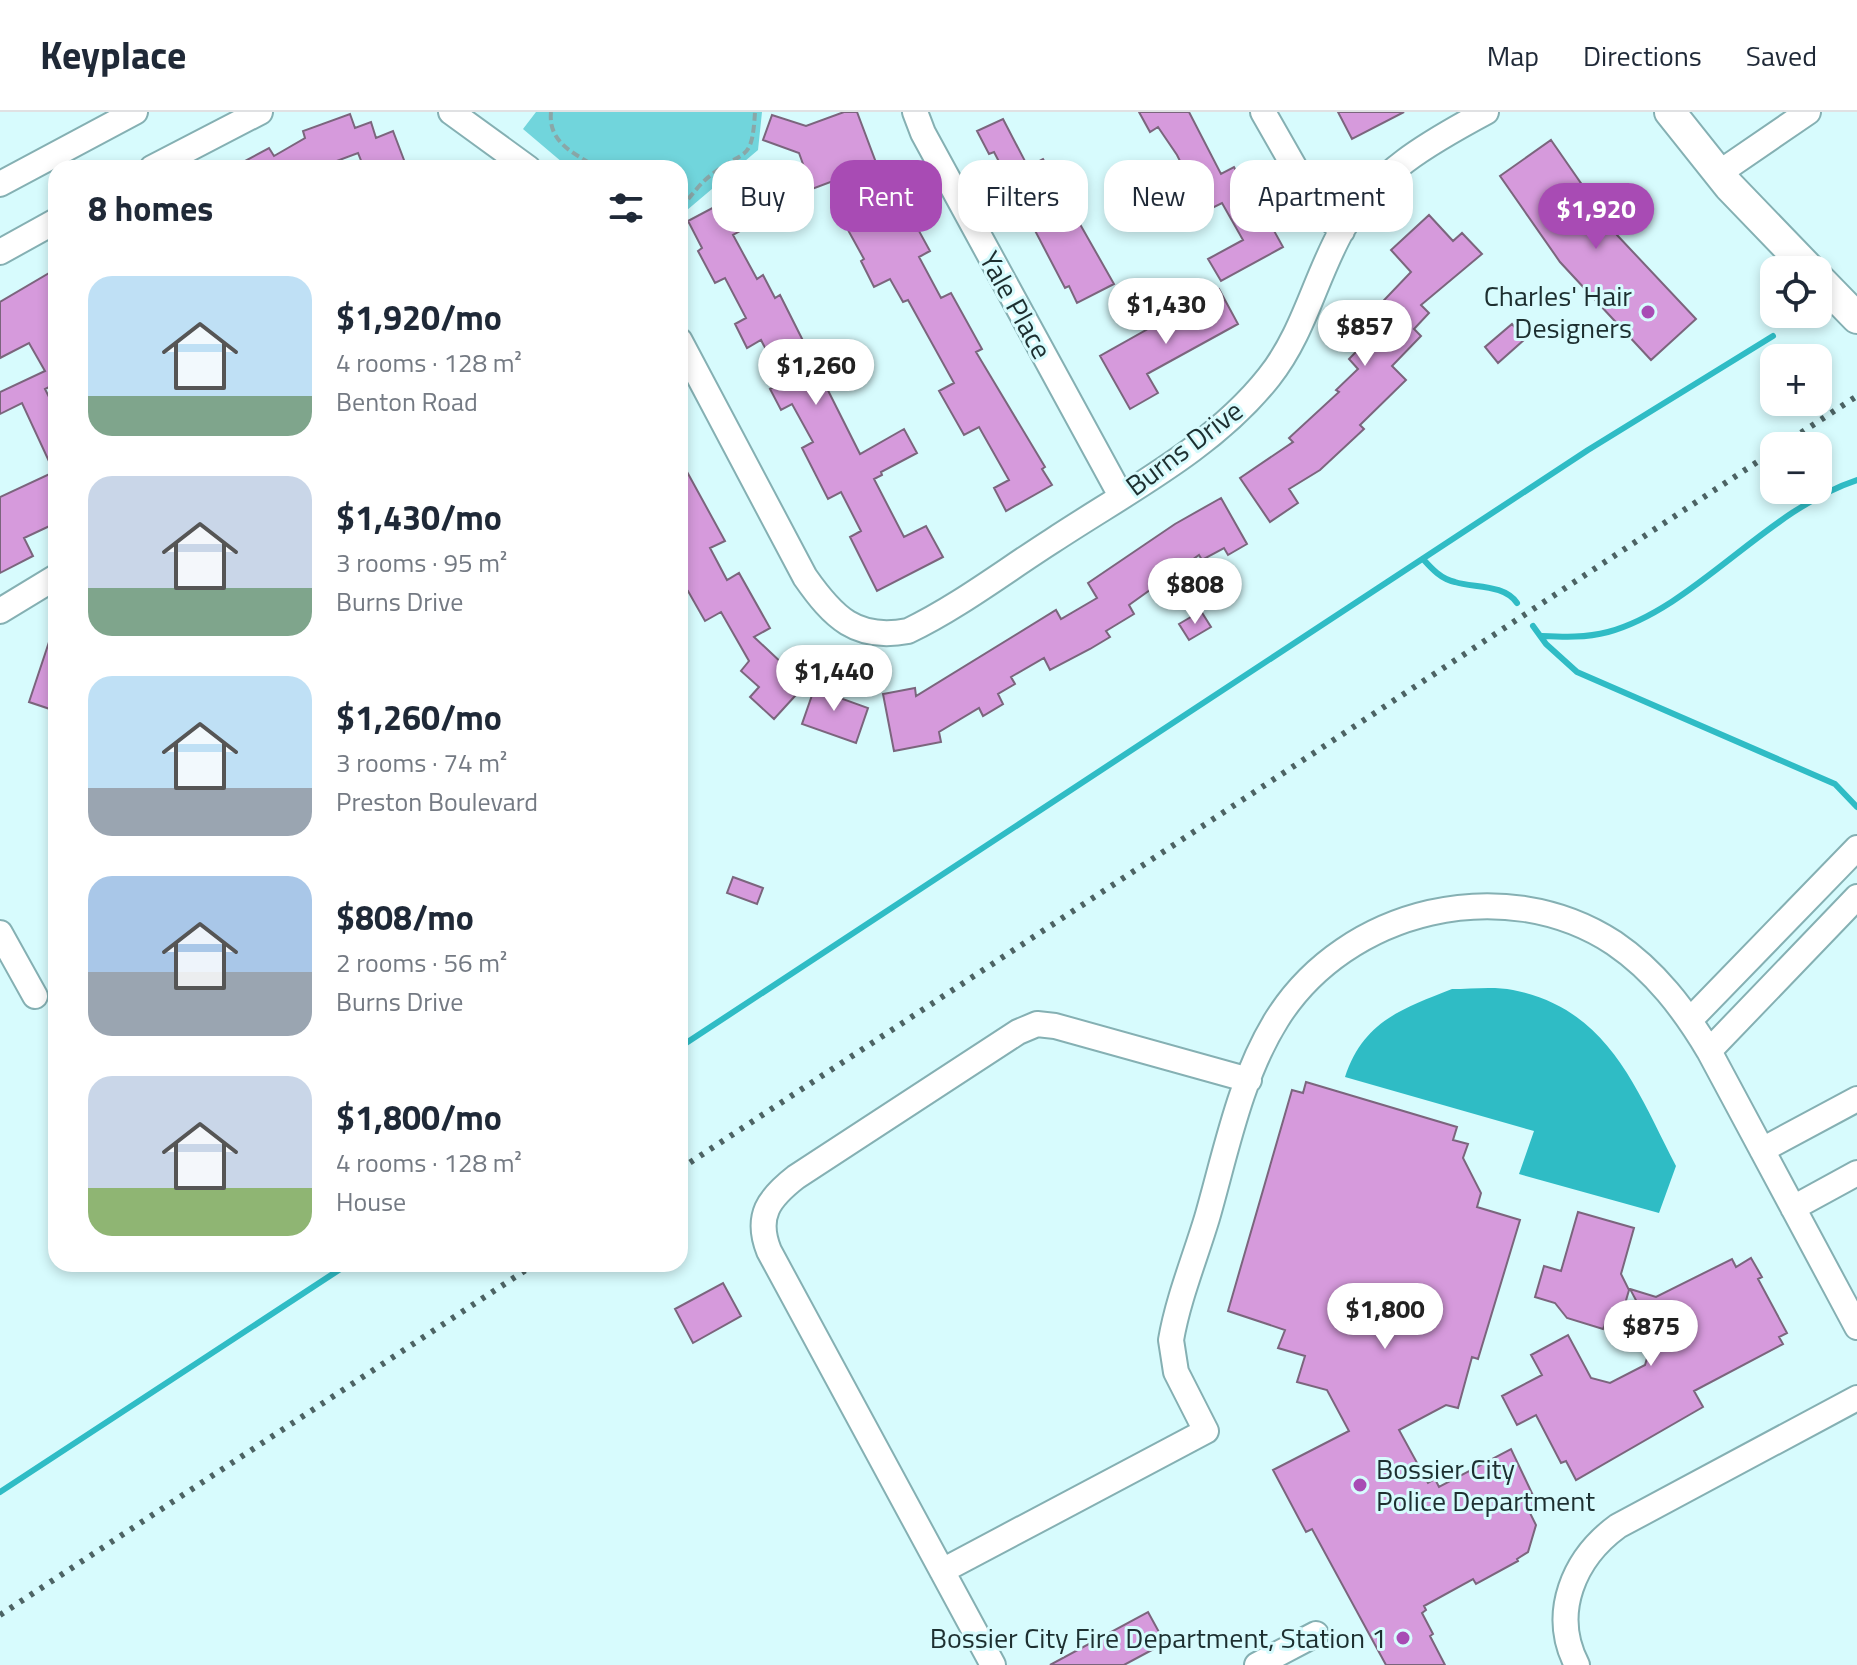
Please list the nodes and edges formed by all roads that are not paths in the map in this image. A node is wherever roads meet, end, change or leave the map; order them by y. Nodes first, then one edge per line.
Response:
1 (135, 112) edge
2 (260, 112) edge
3 (451, 112) edge
4 (915, 112) edge
5 (1263, 112) edge
6 (1486, 112) edge
7 (1670, 112) edge
8 (1808, 112) edge
9 (1456, 119) edge
10 (497, 159) edge
11 (167, 160) edge
12 (1290, 160) edge
13 (1405, 160) edge
14 (1719, 173) junction
15 (0, 184) edge
16 (48, 225) edge
17 (1342, 232) edge
18 (0, 252) edge
19 (1797, 256) edge
20 (1832, 292) edge
21 (1857, 318) edge
22 (688, 371) edge
23 (1121, 496) junction
24 (48, 582) edge
25 (0, 611) edge
26 (1857, 848) edge
27 (1820, 887) junction
28 (1850, 904) edge
29 (0, 933) edge
30 (35, 996) dead end
31 (1690, 1020) junction
32 (1709, 1051) junction
33 (1249, 1080) junction
34 (1857, 1099) edge
35 (1762, 1150) junction
36 (1857, 1173) edge
37 (1793, 1208) junction
38 (1857, 1327) edge
39 (1857, 1398) edge
40 (942, 1571) junction
41 (1316, 1634) dead end
42 (993, 1665) edge
43 (1257, 1665) edge
44 (1577, 1665) edge

1 - 15 street
2 - 11 street
3 - 10 street
4 - 23 street, Yale Place
5 - 12 street
6 - 9 street, Burns Drive
7 - 14 main road
8 - 14 street
9 - 13 street, Burns Drive
14 - 19 main road
16 - 18 street
17 - 23 street, Burns Drive
20 - 21 main road
22 - 23 street, Burns Drive
24 - 25 street
26 - 27 street
27 - 28 street
27 - 31 street
28 - 32 street
29 - 30 street
31 - 32 street
31 - 33 street
32 - 35 street
33 - 40 street
33 - 40 street
34 - 35 street
35 - 37 street
36 - 37 street
37 - 38 street
39 - 44 street
40 - 42 street
41 - 43 street

